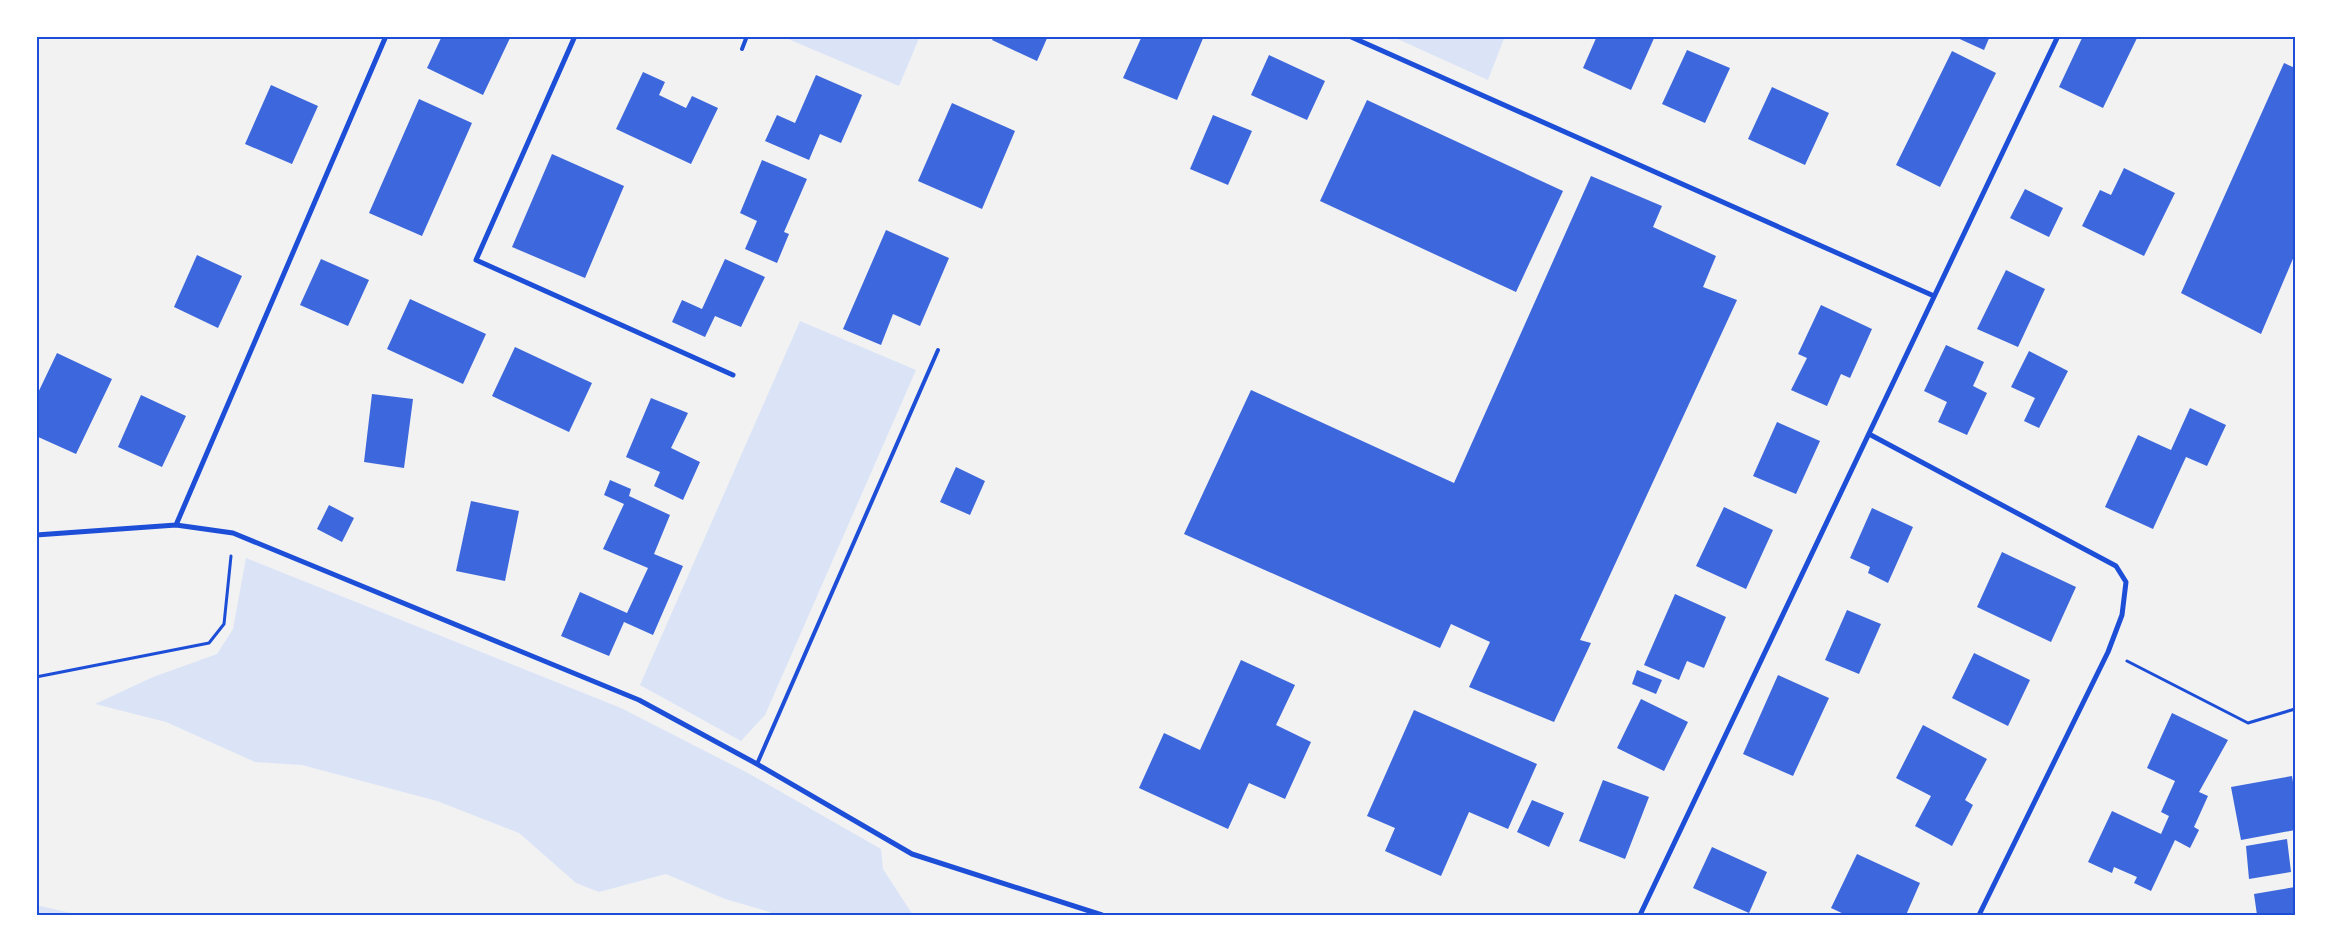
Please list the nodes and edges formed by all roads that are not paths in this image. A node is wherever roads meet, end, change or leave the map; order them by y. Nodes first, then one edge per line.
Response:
1 (386, 36) edge
2 (575, 36) edge
3 (747, 36) edge
4 (1349, 36) edge
5 (2058, 36) edge
6 (742, 49) dead end
7 (1934, 296) junction
8 (938, 350) dead end
9 (733, 375) dead end
10 (1869, 434) junction
11 (176, 525) junction
12 (36, 535) edge
13 (757, 764) junction
14 (1102, 915) edge
15 (1640, 915) edge
16 (1979, 915) edge

1 - 11 street
2 - 9 street
3 - 6 lane
4 - 7 street
5 - 7 street
7 - 10 street
8 - 13 lane
10 - 15 street
10 - 16 street
11 - 12 street
11 - 13 street
13 - 14 street

